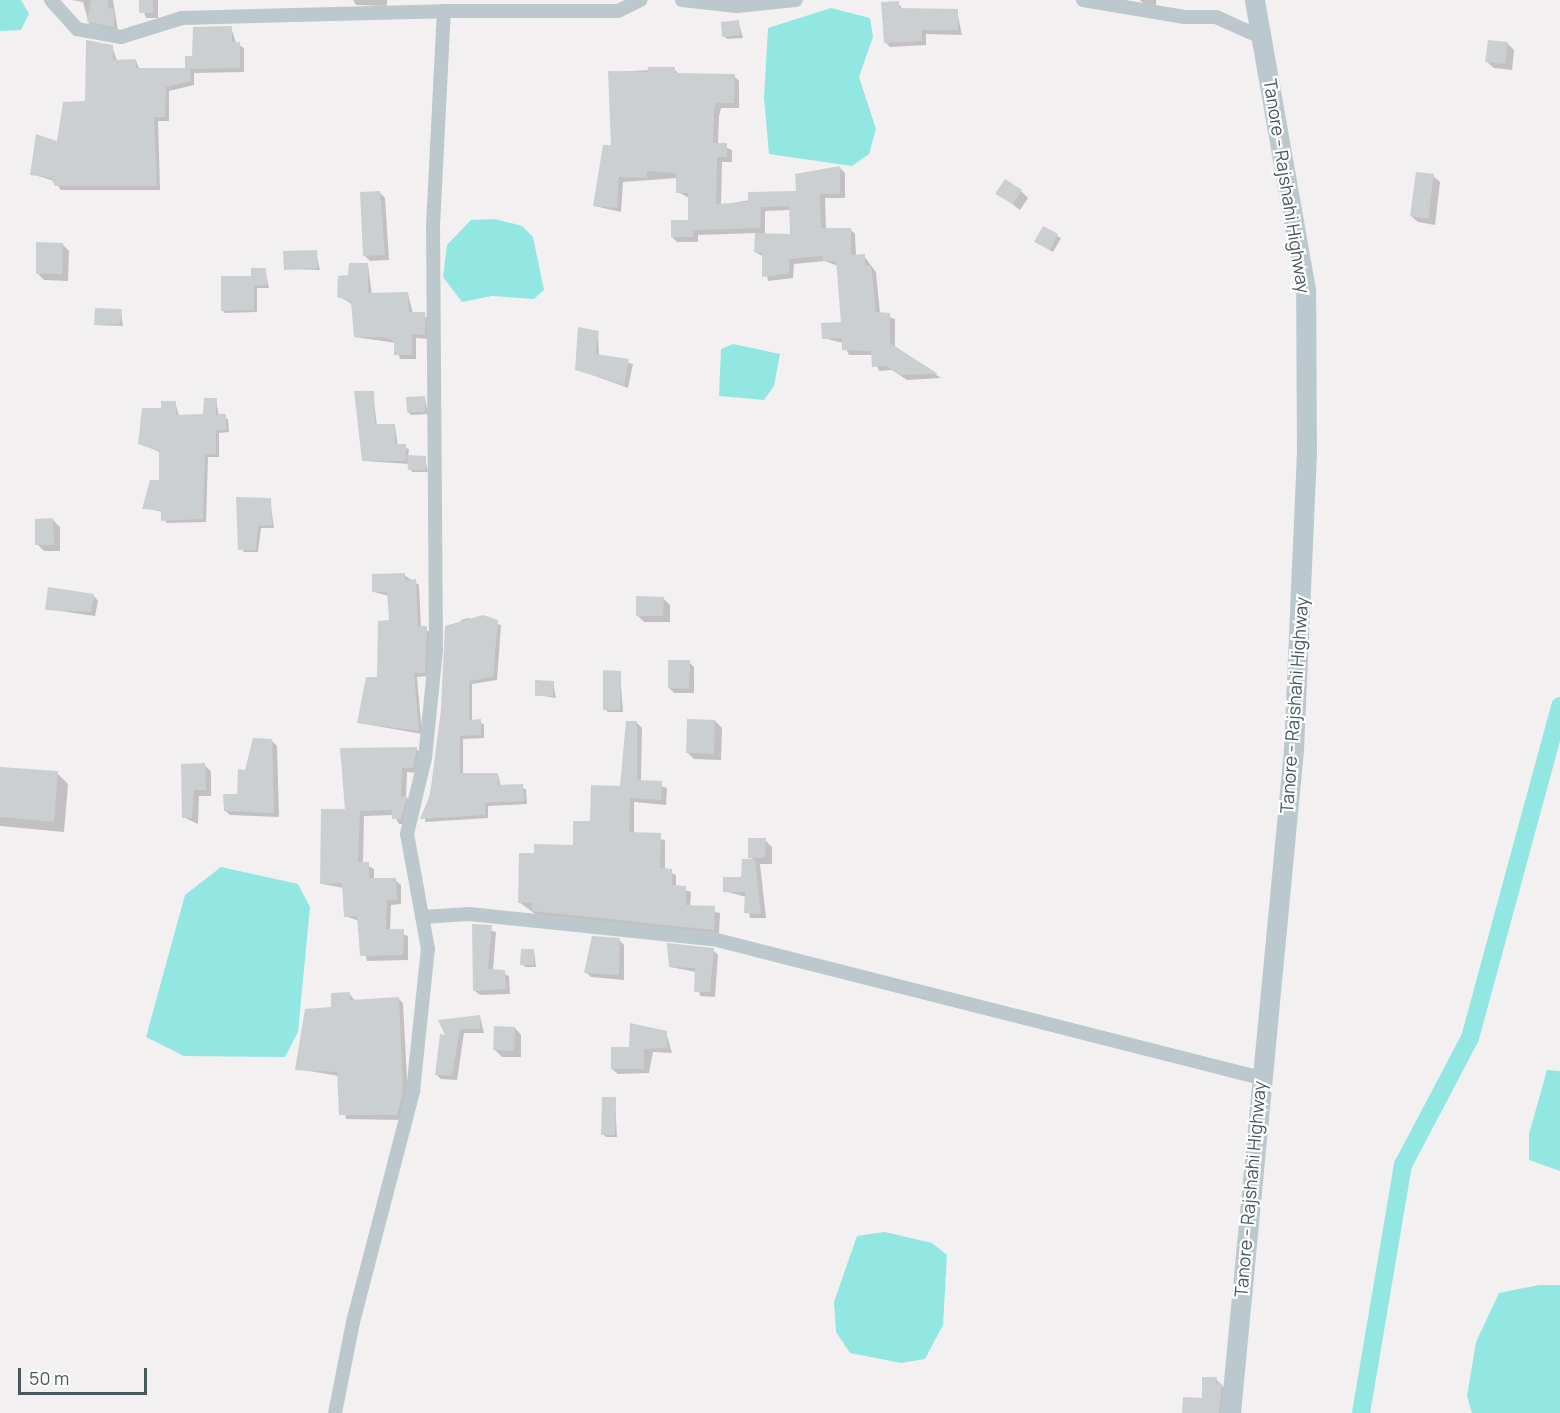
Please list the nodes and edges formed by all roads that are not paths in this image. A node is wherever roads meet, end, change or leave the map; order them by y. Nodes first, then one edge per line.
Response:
1 (51, 0) edge
2 (641, 0) edge
3 (682, 0) edge
4 (796, 0) edge
5 (1083, 0) edge
6 (1255, 0) edge
7 (444, 11) junction
8 (1263, 38) junction
9 (422, 917) junction
10 (1261, 1078) junction
11 (335, 1413) edge
12 (1231, 1413) edge

1 - 7 street
2 - 7 street
3 - 4 street
5 - 8 street
6 - 8 main road, Tanore - Rajshahi Highway
7 - 9 street
8 - 10 main road, Tanore - Rajshahi Highway
9 - 10 street
9 - 11 street
10 - 12 main road, Tanore - Rajshahi Highway

